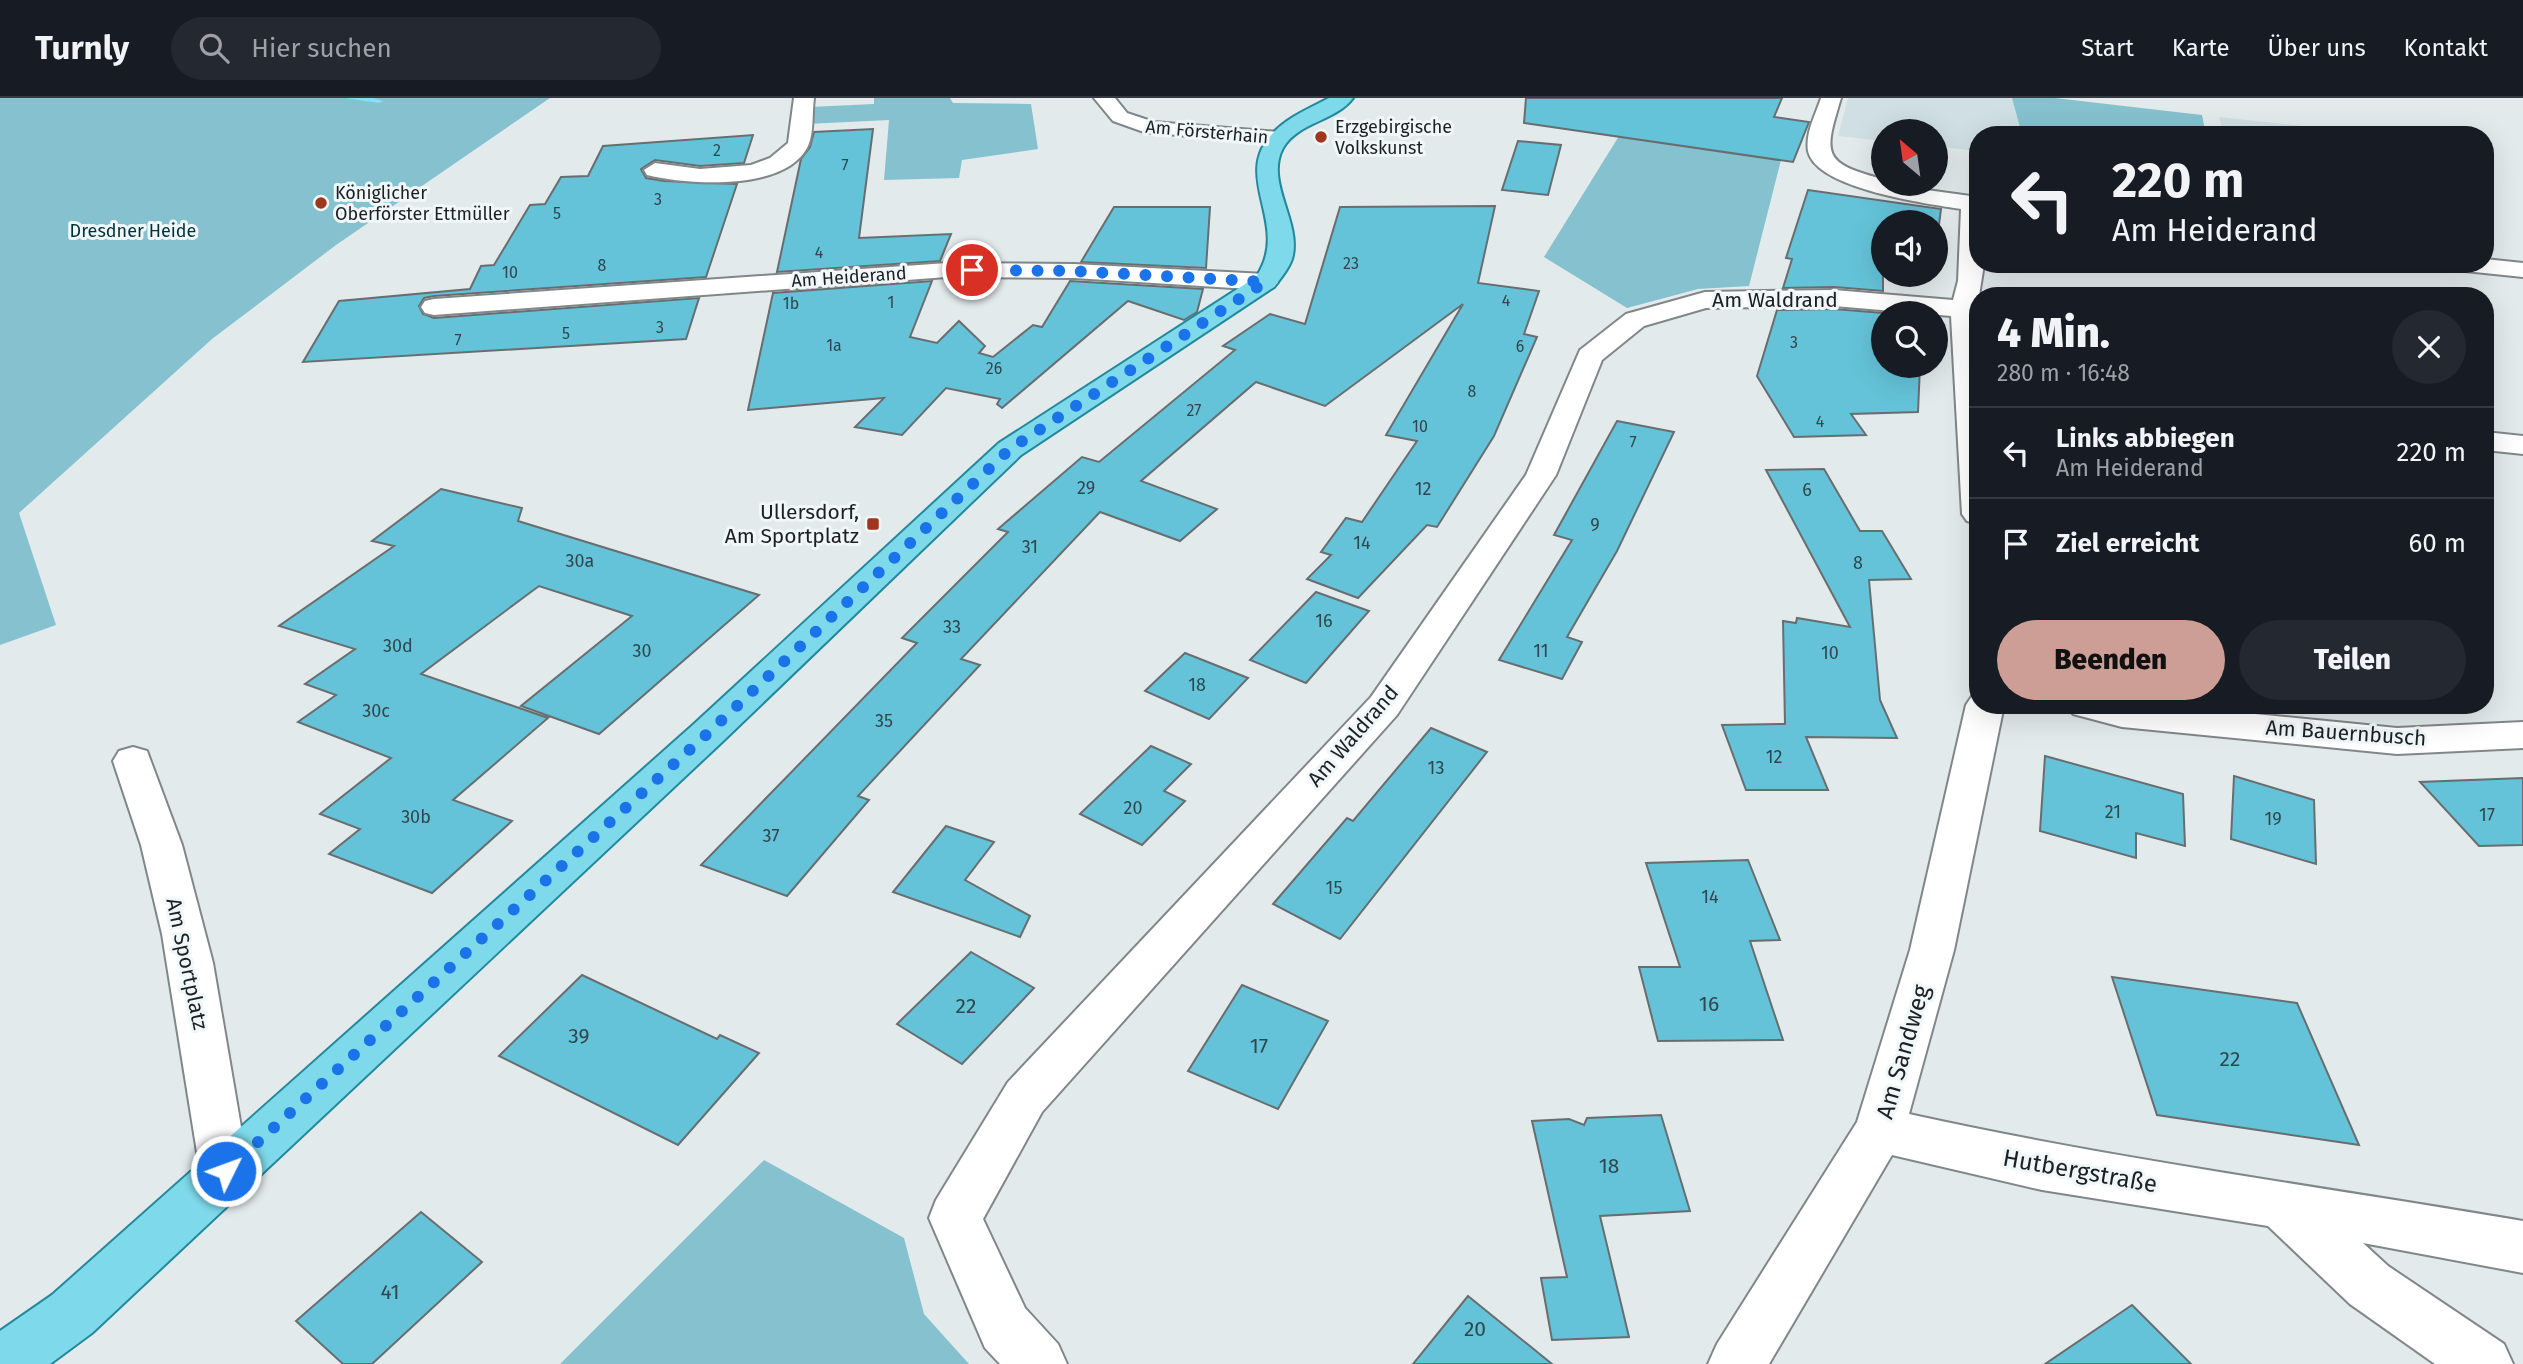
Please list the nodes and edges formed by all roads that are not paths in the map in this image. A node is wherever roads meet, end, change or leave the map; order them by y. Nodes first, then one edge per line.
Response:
1 (804, 98) edge
2 (1104, 98) edge
3 (1343, 98) edge
4 (1831, 98) edge
5 (1279, 138) junction
6 (655, 170) dead end
7 (1969, 203) edge
8 (2494, 267) edge
9 (2523, 270) edge
10 (1265, 282) junction
11 (1969, 289) edge
12 (434, 307) dead end
13 (1964, 309) junction
14 (1969, 353) edge
15 (2494, 442) edge
16 (2523, 445) edge
17 (1983, 714) edge
18 (2122, 714) edge
19 (2523, 735) edge
20 (133, 761) dead end
21 (1880, 1130) junction
22 (226, 1171) junction
23 (2281, 1204) junction
24 (2523, 1247) edge
25 (2, 1364) edge
26 (1038, 1364) edge
27 (1737, 1364) edge
28 (2484, 1364) edge

1 - 6 street
2 - 5 street, Am Försterhain
3 - 5 main road
4 - 7 street
5 - 10 main road
8 - 9 street
10 - 12 street, Am Heiderand
10 - 22 main road
11 - 13 street
13 - 14 street
13 - 26 street, Am Waldrand
15 - 16 street
17 - 21 street, Am Sandweg
18 - 19 street, Am Bauernbusch
20 - 22 street, Am Sportplatz
21 - 23 street, Hutbergstraße
21 - 27 street, Am Sandweg
22 - 25 main road
23 - 24 street, Hutbergstraße
23 - 28 street

